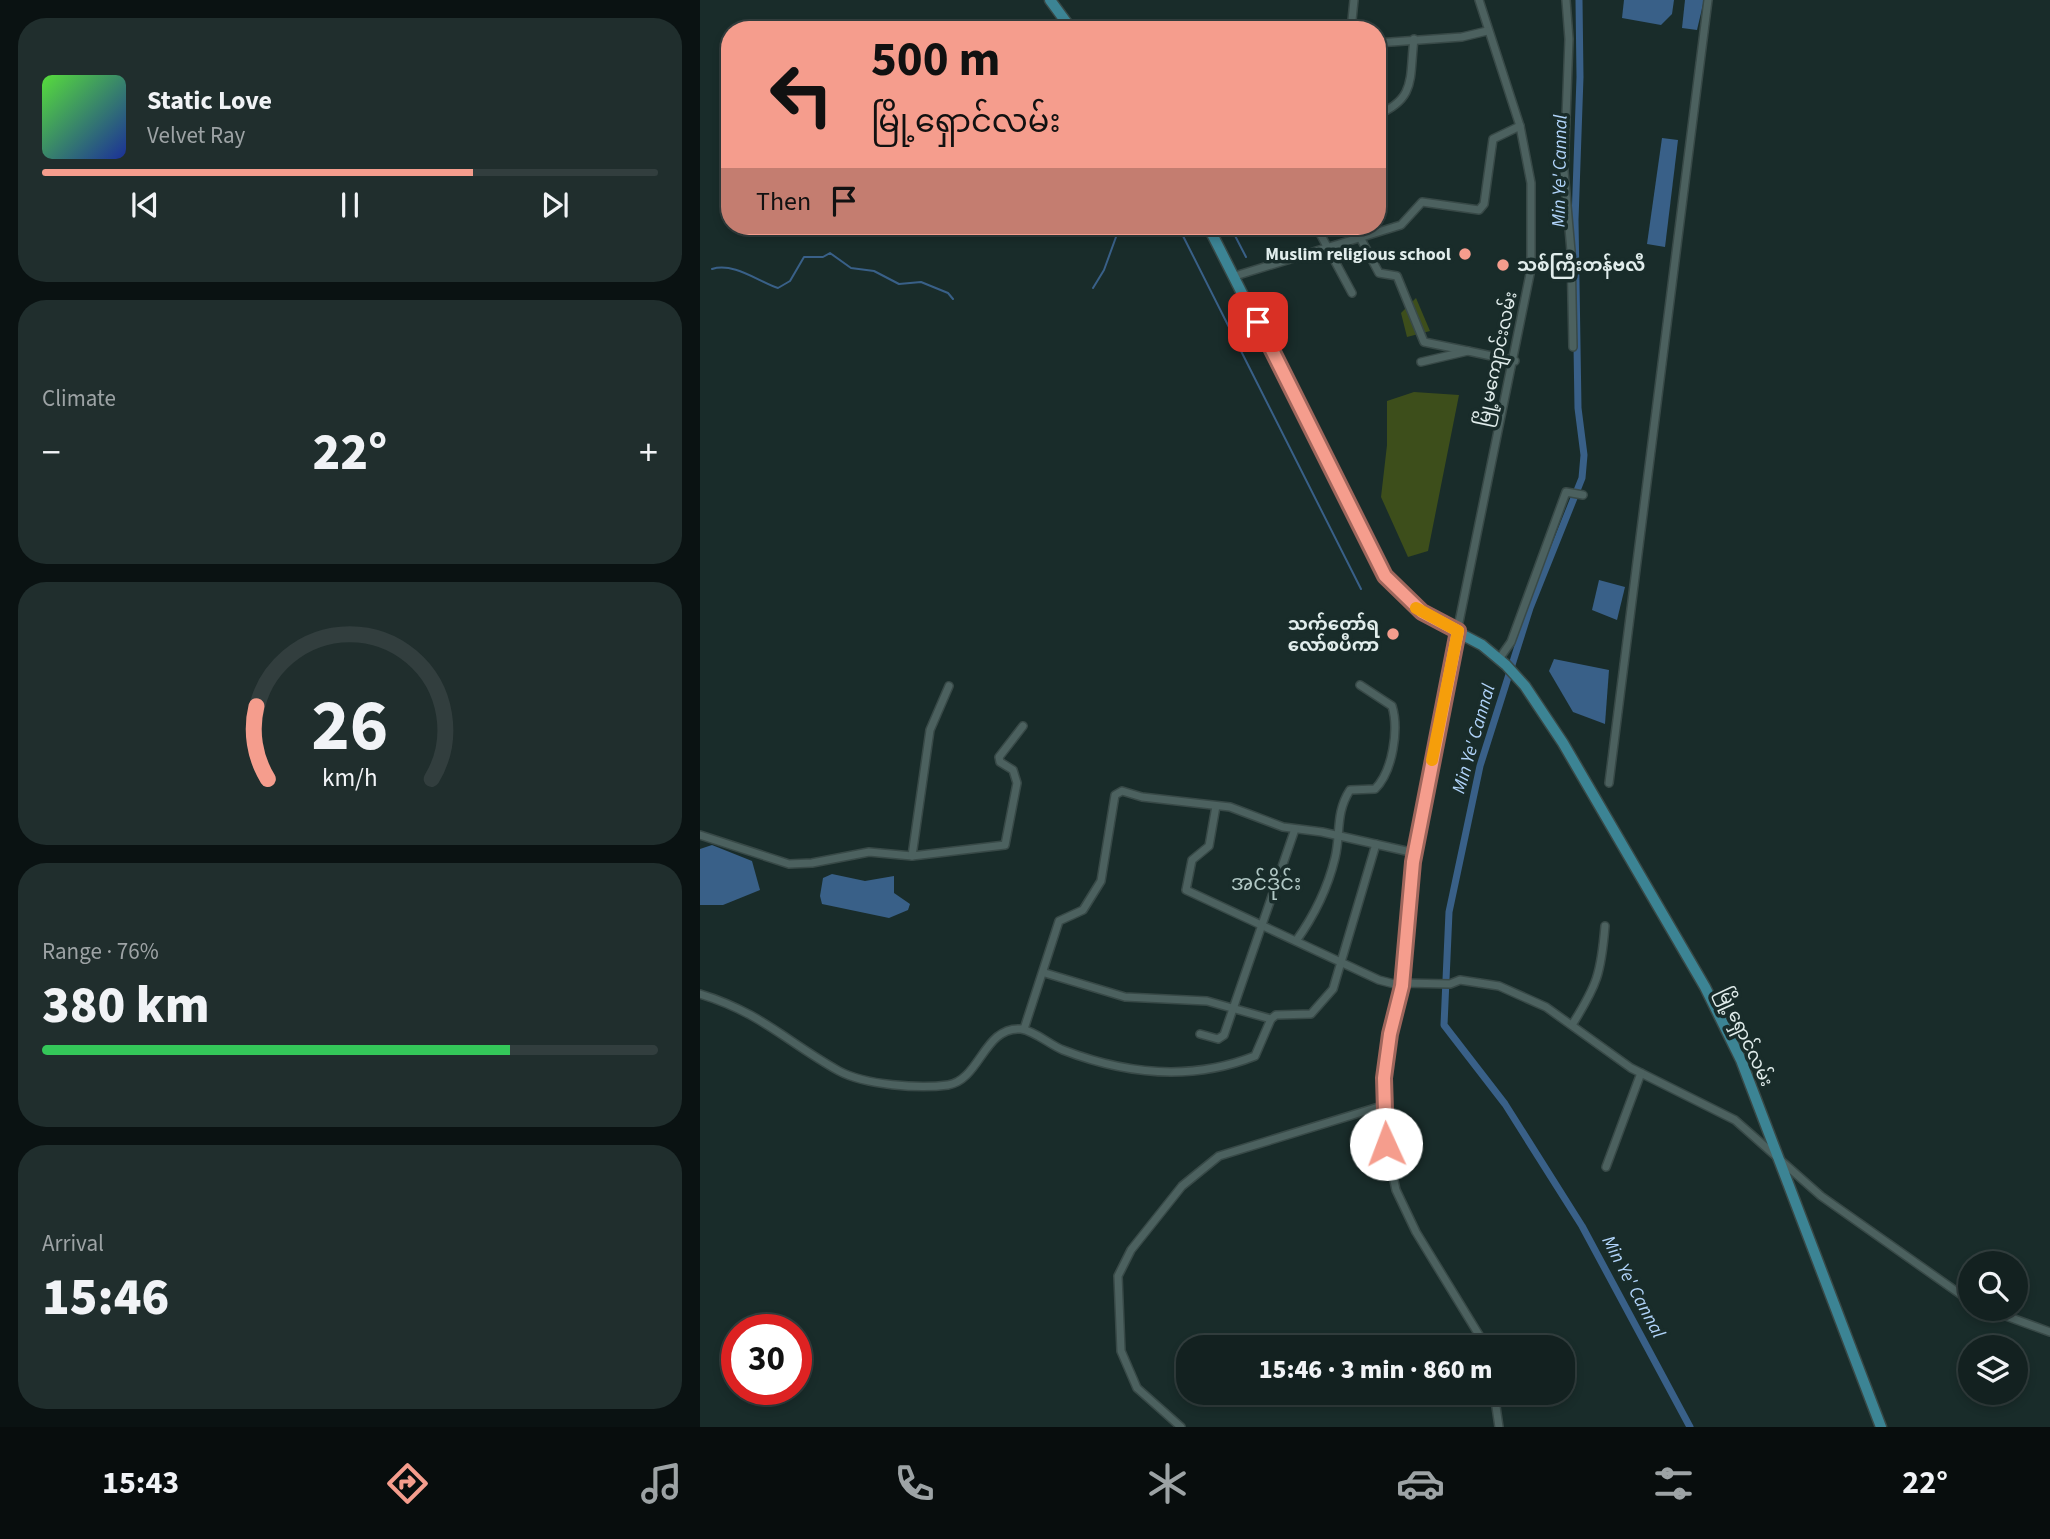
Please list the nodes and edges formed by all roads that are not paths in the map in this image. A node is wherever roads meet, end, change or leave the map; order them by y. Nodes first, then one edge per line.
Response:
1 (1050, 0) edge
2 (1354, 0) edge
3 (1479, 0) edge
4 (1566, 0) edge
5 (1708, 0) edge
6 (1065, 21) edge
7 (1352, 21) edge
8 (1487, 31) junction
9 (1414, 39) junction
10 (1386, 42) edge
11 (1386, 111) edge
12 (1520, 126) junction
13 (1386, 230) edge
14 (1213, 235) edge
15 (1320, 235) edge
16 (1359, 235) edge
17 (1372, 235) edge
18 (1361, 239) junction
19 (1327, 248) junction
20 (1235, 276) junction
21 (1352, 293) dead end
22 (1573, 347) dead end
23 (1468, 351) junction
24 (1515, 361) junction
25 (1422, 362) dead end
26 (1583, 495) dead end
27 (1458, 631) junction
28 (1502, 662) junction
29 (1360, 685) dead end
30 (949, 686) dead end
31 (1023, 726) dead end
32 (1609, 783) dead end
33 (1216, 806) junction
34 (1294, 829) junction
35 (700, 835) edge
36 (1336, 835) junction
37 (1376, 844) junction
38 (1415, 853) junction
39 (912, 856) junction
40 (1262, 925) junction
41 (1605, 926) dead end
42 (1296, 941) junction
43 (1341, 963) junction
44 (1045, 973) junction
45 (1402, 985) junction
46 (700, 994) edge
47 (1233, 1007) junction
48 (1271, 1019) junction
49 (1572, 1026) junction
50 (1024, 1030) junction
51 (1199, 1034) dead end
52 (1641, 1073) junction
53 (1385, 1105) junction
54 (1782, 1162) junction
55 (1606, 1167) dead end
56 (1958, 1293) edge
57 (2020, 1321) edge
58 (2050, 1332) edge
59 (1479, 1335) edge
60 (1496, 1405) edge
61 (1181, 1427) edge
62 (1499, 1427) edge
63 (1881, 1427) edge

1 - 6 main road
2 - 7 street
3 - 8 street, မြို့မကျောင်းလမ်း
4 - 22 street
5 - 32 street
8 - 9 street
8 - 12 street, မြို့မကျောင်းလမ်း
9 - 10 street
9 - 11 street
12 - 13 street
12 - 24 street, မြို့မကျောင်းလမ်း
14 - 20 main road
15 - 19 street
16 - 18 street
17 - 18 street
18 - 19 street
18 - 23 street
19 - 20 street
19 - 21 street
20 - 27 main road
23 - 24 street
23 - 25 street
24 - 27 street, မြို့မကျောင်းလမ်း
26 - 28 street
27 - 28 main road
27 - 38 street, မြို့မကျောင်းလမ်း
28 - 54 main road, မြို့ရှောင်လမ်း
29 - 36 street
30 - 39 street
31 - 39 street
33 - 34 street
33 - 40 street
33 - 44 street
34 - 36 street
34 - 40 street
35 - 39 street
36 - 37 street
36 - 42 street
37 - 38 street
37 - 43 street
38 - 45 street, မြို့မကျောင်းလမ်း
40 - 42 street
40 - 47 street
41 - 49 street
42 - 43 street
43 - 45 street
43 - 48 street
44 - 47 street
44 - 50 street
45 - 49 street
45 - 53 street, မြို့မကျောင်းလမ်း
46 - 50 street
47 - 48 street
47 - 51 street
48 - 50 street
49 - 52 street
52 - 54 street
52 - 55 street
53 - 59 street, မြို့မကျောင်းလမ်း
53 - 61 street
54 - 56 street
54 - 63 main road, မြို့ရှောင်လမ်း
57 - 58 street
60 - 62 street

